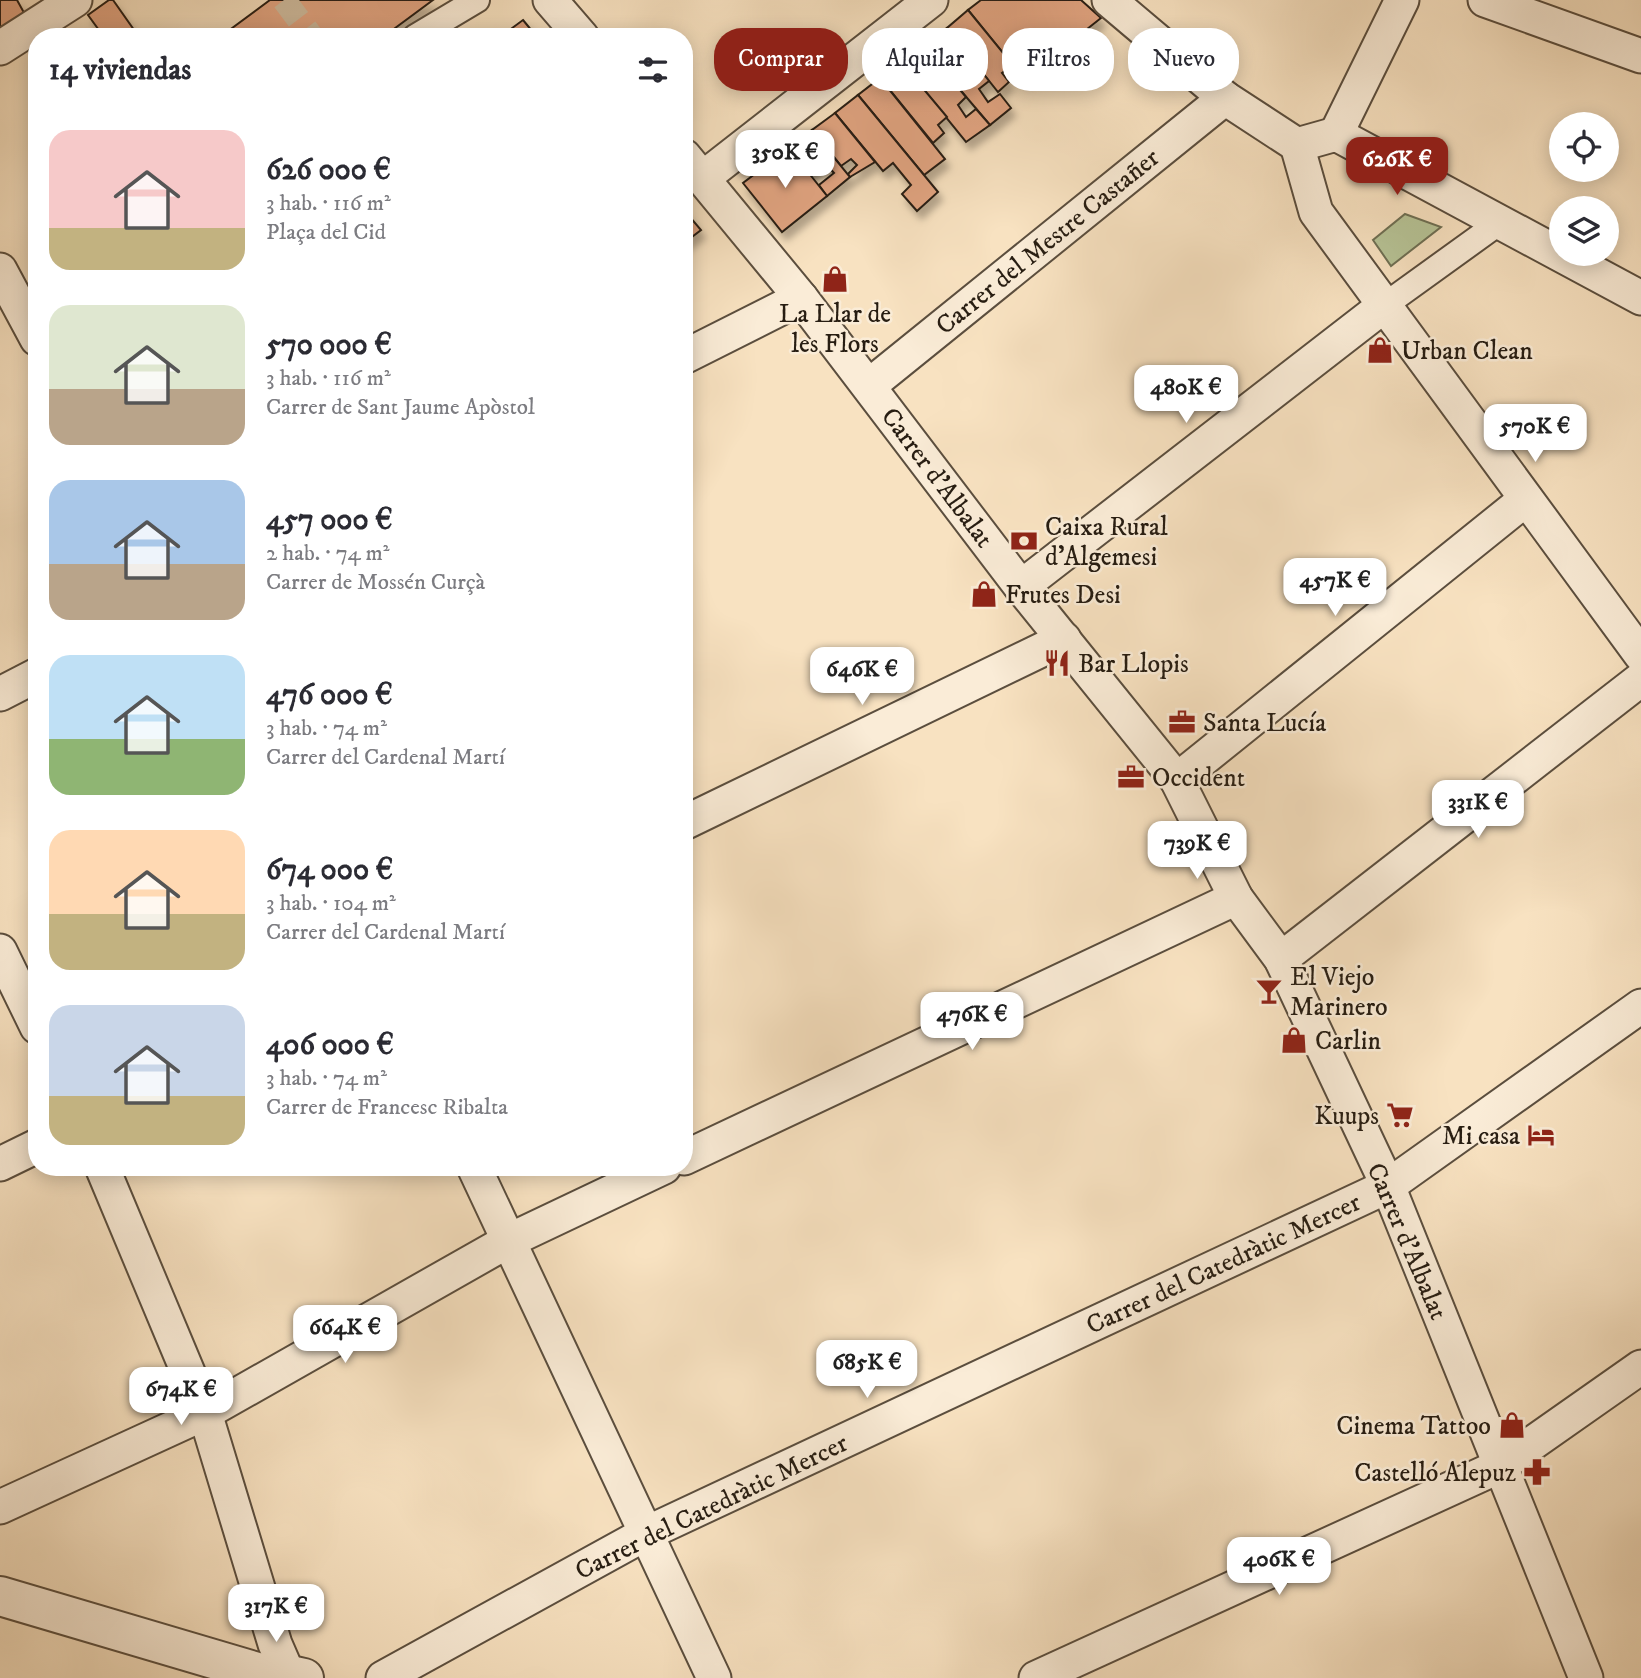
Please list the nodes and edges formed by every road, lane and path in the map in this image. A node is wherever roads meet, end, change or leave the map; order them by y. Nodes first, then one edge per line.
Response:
1 (75, 0) edge
2 (477, 0) edge
3 (550, 0) edge
4 (932, 0) edge
5 (1109, 0) edge
6 (1402, 0) edge
7 (1485, 0) edge
8 (31, 28) edge
9 (430, 28) edge
10 (574, 28) edge
11 (28, 30) edge
12 (0, 48) edge
13 (1641, 56) edge
14 (1225, 98) junction
15 (1336, 134) junction
16 (1297, 145) junction
17 (694, 167) edge
18 (1500, 222) junction
19 (0, 270) edge
20 (801, 298) junction
21 (1641, 298) edge
22 (1385, 305) junction
23 (28, 322) edge
24 (693, 352) edge
25 (870, 385) junction
26 (1527, 499) junction
27 (1021, 587) junction
28 (1064, 639) junction
29 (1641, 654) edge
30 (1641, 679) edge
31 (28, 680) edge
32 (0, 694) edge
33 (1177, 780) junction
34 (693, 819) edge
35 (1236, 898) junction
36 (0, 951) edge
37 (1281, 960) junction
38 (1641, 1006) edge
39 (28, 1009) edge
40 (28, 1150) edge
41 (693, 1154) edge
42 (0, 1164) edge
43 (106, 1176) edge
44 (478, 1176) edge
45 (645, 1176) edge
46 (1388, 1186) junction
47 (508, 1241) junction
48 (1641, 1367) edge
49 (205, 1413) junction
50 (1500, 1466) junction
51 (0, 1507) edge
52 (645, 1534) junction
53 (0, 1596) edge
54 (276, 1676) edge
55 (383, 1678) edge
56 (714, 1678) edge
57 (1036, 1678) edge
58 (1586, 1678) edge

1 - 8 street
2 - 9 street
3 - 10 street
4 - 17 street
5 - 14 street
6 - 15 street
7 - 13 street
11 - 12 street
14 - 16 street
14 - 25 street, Carrer del Mestre Castañer
15 - 16 street
15 - 18 street
16 - 22 street
17 - 20 street, Carrer d'Albalat
18 - 21 street
18 - 22 street
19 - 23 street
20 - 24 street
20 - 25 street, Carrer d'Albalat
22 - 26 street
22 - 27 street
25 - 27 street, Carrer d'Albalat
26 - 29 street
26 - 33 street
27 - 28 street, Carrer d'Albalat
28 - 33 street, Carrer d'Albalat
28 - 34 street
30 - 37 street
31 - 32 street
33 - 35 street, Carrer d'Albalat
35 - 37 street, Carrer d'Albalat
35 - 41 street
36 - 39 street
37 - 46 street, Carrer d'Albalat
38 - 46 street, Carrer del Catedràtic Mercer
40 - 42 street
43 - 49 street
44 - 47 street
45 - 47 street
46 - 50 street, Carrer d'Albalat
46 - 52 street, Carrer del Catedràtic Mercer
47 - 49 street
47 - 52 street
48 - 50 street
49 - 51 street
49 - 54 street
50 - 57 street
50 - 58 street, Carrer d'Albalat
52 - 55 street, Carrer del Catedràtic Mercer
52 - 56 street
53 - 54 street

